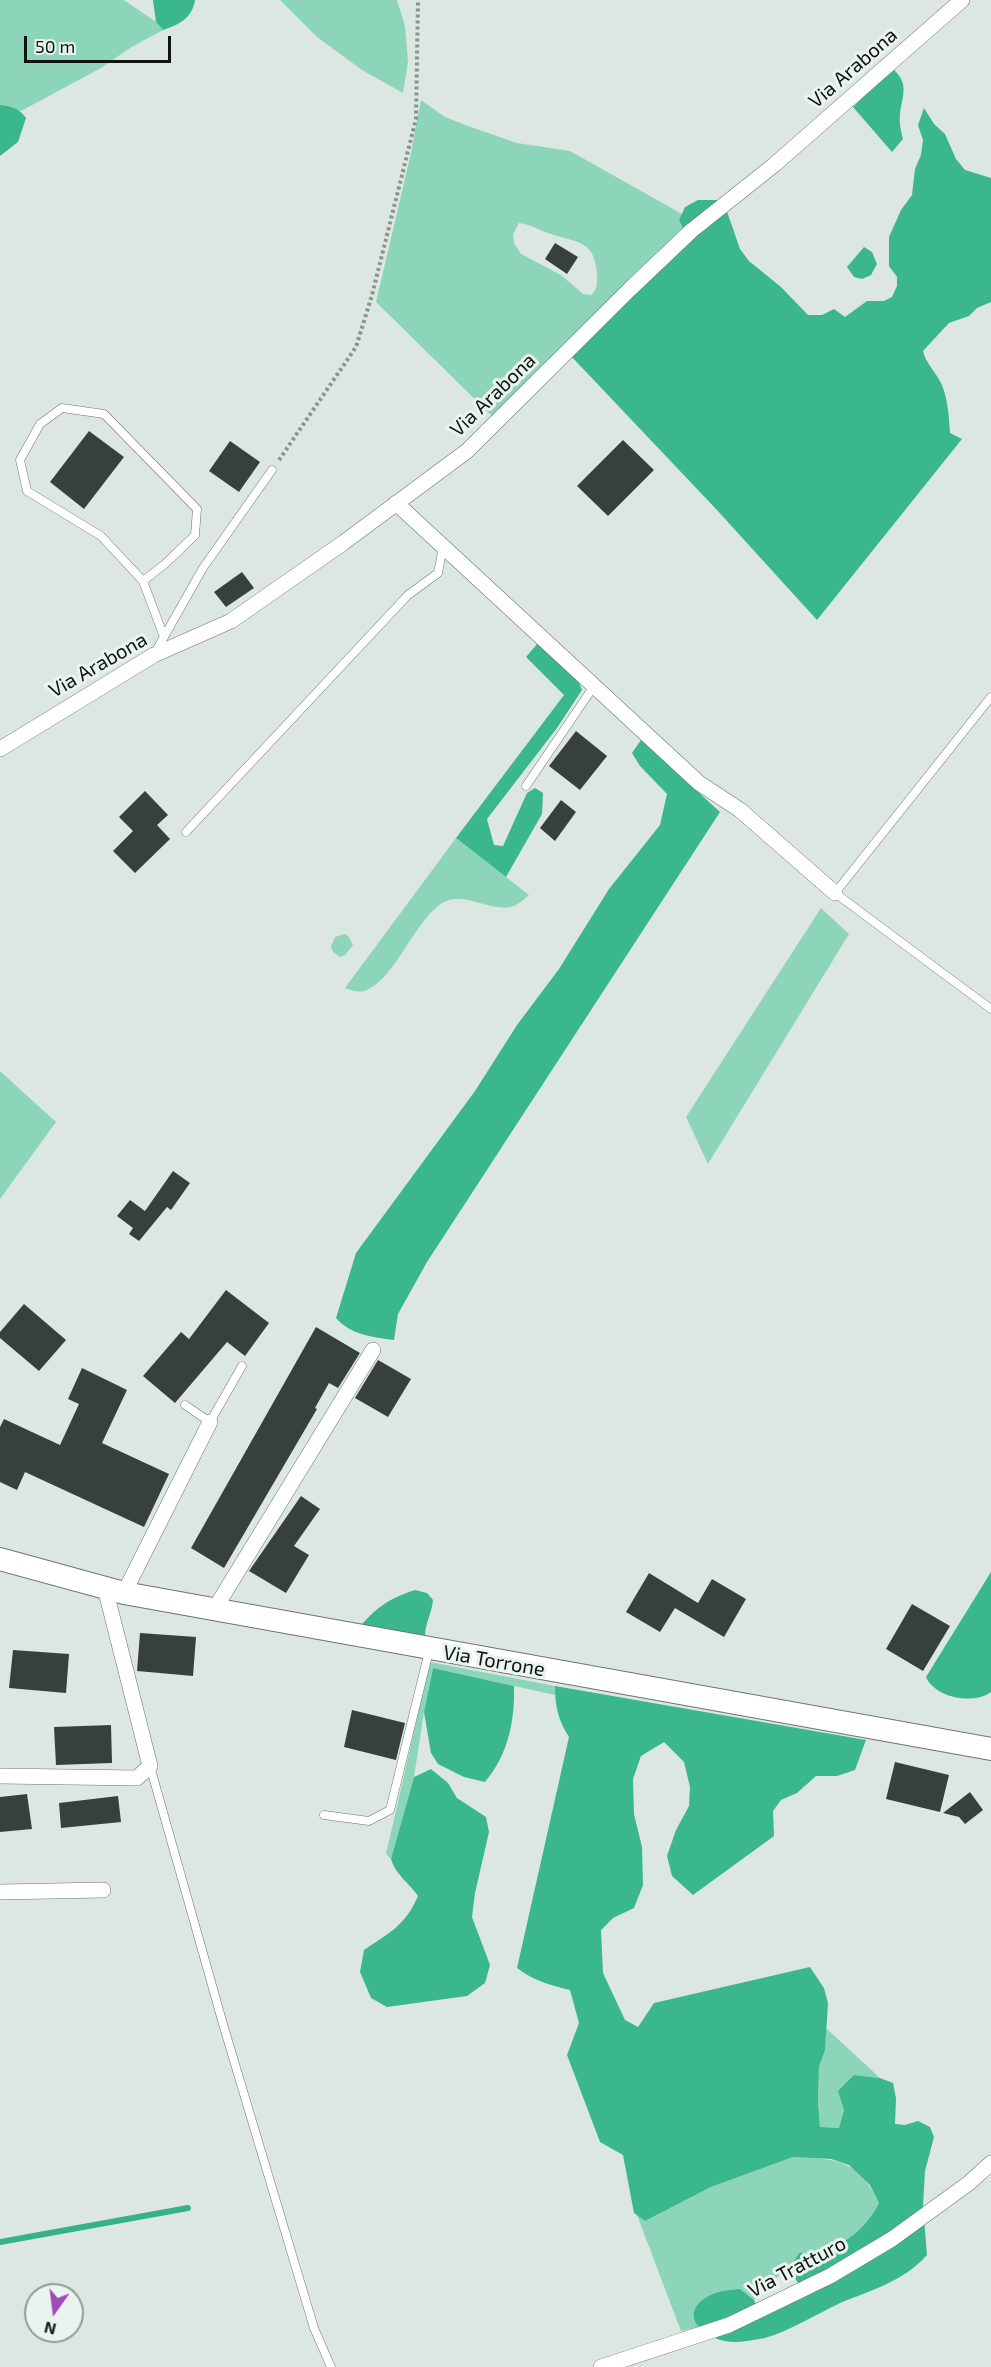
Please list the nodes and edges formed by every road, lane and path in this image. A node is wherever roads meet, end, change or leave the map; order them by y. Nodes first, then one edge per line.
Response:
1 (418, 0) edge
2 (962, 0) edge
3 (272, 470) joint
4 (396, 503) junction
5 (443, 547) junction
6 (143, 581) junction
7 (164, 637) junction
8 (154, 655) junction
9 (594, 686) junction
10 (991, 697) edge
11 (0, 749) edge
12 (526, 786) dead end
13 (186, 832) dead end
14 (834, 893) junction
15 (991, 1010) edge
16 (373, 1350) dead end
17 (242, 1366) dead end
18 (185, 1405) dead end
19 (210, 1422) junction
20 (0, 1559) edge
21 (115, 1590) junction
22 (214, 1610) junction
23 (429, 1649) junction
24 (991, 1749) edge
25 (150, 1766) junction
26 (0, 1776) edge
27 (324, 1815) dead end
28 (103, 1890) dead end
29 (0, 1892) edge
30 (991, 2163) edge
31 (331, 2367) edge
32 (601, 2367) edge

1 - 3 path
2 - 4 street, Via Arabona
3 - 7 lane
4 - 5 street
4 - 8 street, Via Arabona
5 - 9 street
5 - 13 lane
6 - 6 lane
6 - 7 lane
7 - 8 lane
8 - 11 street, Via Arabona
9 - 12 lane
9 - 14 street
10 - 14 lane
14 - 15 lane
16 - 22 street
17 - 19 lane
18 - 19 lane
19 - 21 street
20 - 21 main road, Via Torrone
21 - 22 main road, Via Torrone
21 - 25 street
22 - 23 main road, Via Torrone
23 - 24 main road, Via Torrone
23 - 27 lane
25 - 26 street
25 - 31 lane
28 - 29 street
30 - 32 street, Via Tratturo

